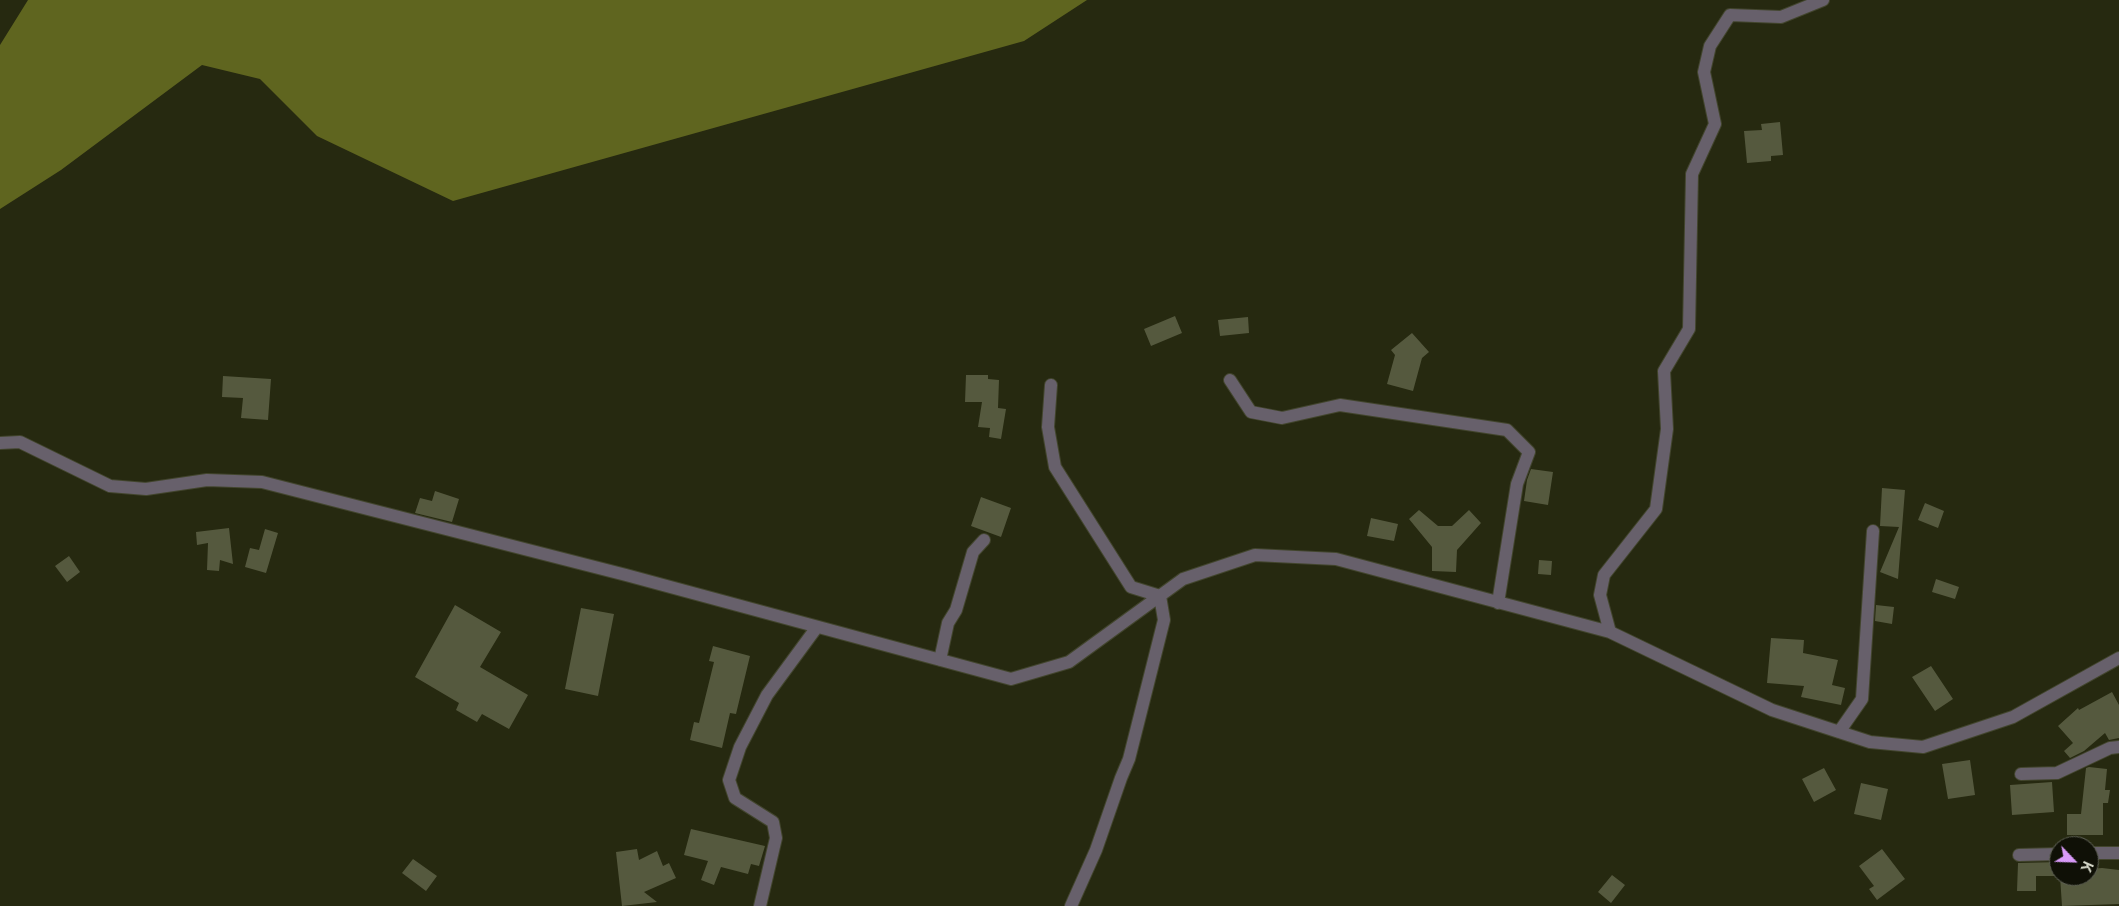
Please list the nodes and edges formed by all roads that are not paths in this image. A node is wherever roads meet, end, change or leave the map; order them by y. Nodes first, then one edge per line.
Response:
1 (1822, 0) edge
2 (1230, 380) dead end
3 (1051, 385) dead end
4 (0, 443) edge
5 (1873, 531) dead end
6 (984, 540) dead end
7 (1160, 596) junction
8 (1498, 602) junction
9 (817, 627) junction
10 (1610, 632) junction
11 (2119, 658) edge
12 (940, 660) junction
13 (1839, 732) junction
14 (2119, 747) edge
15 (2021, 774) dead end
16 (2099, 853) edge
17 (2119, 853) edge
18 (2019, 854) dead end
19 (2049, 854) edge
20 (760, 906) edge
21 (1071, 906) edge

1 - 10 street
2 - 8 street
3 - 7 street
4 - 9 street
5 - 13 street
6 - 12 street
7 - 8 street
7 - 12 street
7 - 21 street
8 - 10 street
9 - 12 street
9 - 20 street
10 - 13 street
11 - 13 street
14 - 15 street
16 - 17 street
18 - 19 street

